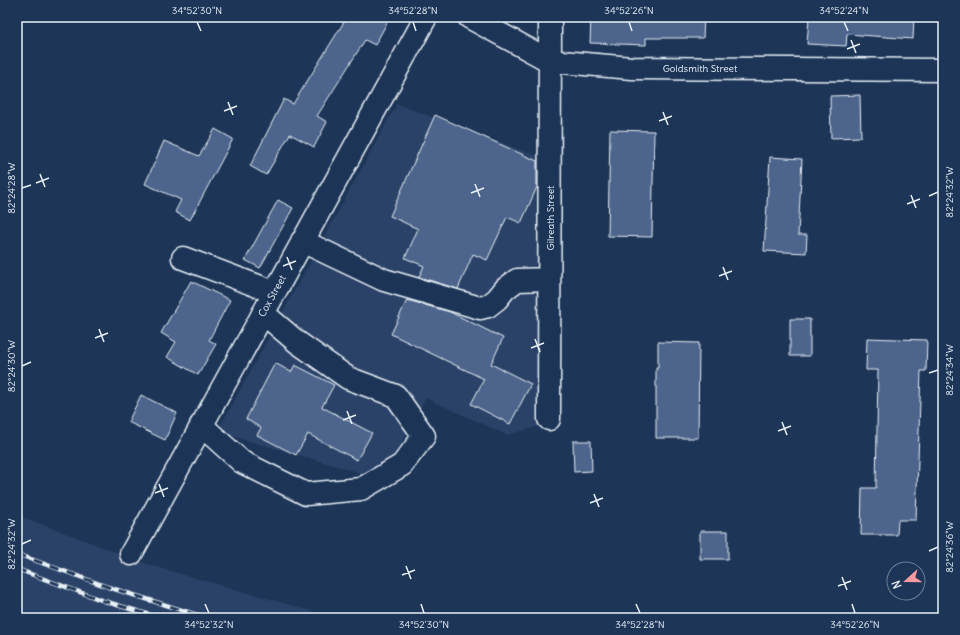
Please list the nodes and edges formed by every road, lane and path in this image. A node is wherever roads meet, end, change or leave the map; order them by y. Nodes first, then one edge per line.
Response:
1 (426, 17) edge
2 (469, 17) edge
3 (550, 17) edge
4 (550, 61) junction
5 (943, 70) edge
6 (302, 241) junction
7 (183, 258) dead end
8 (549, 279) junction
9 (274, 292) junction
10 (263, 313) junction
11 (549, 419) dead end
12 (201, 425) junction
13 (131, 554) dead end

1 - 6 street, Cox Street
2 - 4 street, Goldsmith Street
3 - 4 street, Gilreath Street
4 - 5 street, Goldsmith Street
4 - 8 street, Gilreath Street
6 - 8 street
6 - 9 street, Cox Street
7 - 9 street
8 - 11 street, Gilreath Street
9 - 10 street, Cox Street
10 - 12 street, Cox Street
10 - 12 street
12 - 13 street, Cox Street

